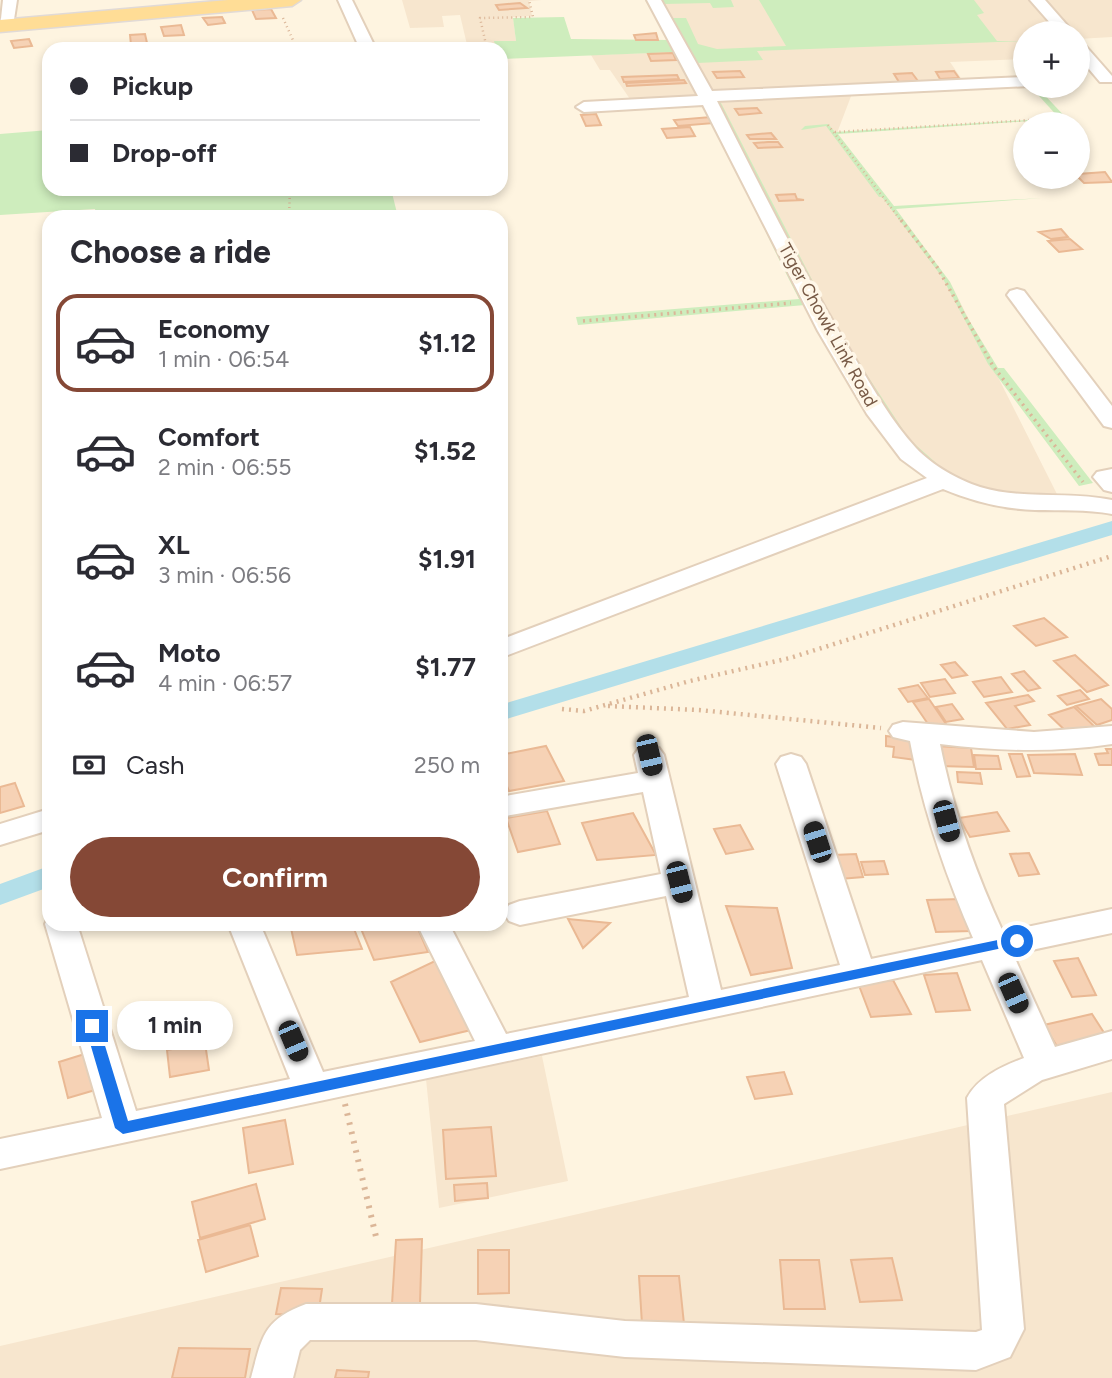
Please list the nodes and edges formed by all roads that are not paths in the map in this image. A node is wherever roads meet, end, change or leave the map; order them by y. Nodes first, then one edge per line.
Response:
1 (10, 0) edge
2 (345, 0) edge
3 (654, 0) edge
4 (1037, 0) edge
5 (284, 1) edge
6 (1056, 21) edge
7 (3, 26) edge
8 (365, 42) edge
9 (1090, 62) edge
10 (1103, 79) edge
11 (1013, 83) edge
12 (709, 98) junction
13 (584, 107) dead end
14 (1017, 295) dead end
15 (1112, 421) edge
16 (944, 480) junction
17 (1112, 507) edge
18 (508, 647) edge
19 (1112, 735) edge
20 (791, 764) dead end
21 (508, 805) edge
22 (42, 821) edge
23 (0, 835) edge
24 (679, 882) junction
25 (520, 913) dead end
26 (1112, 921) edge
27 (63, 931) edge
28 (248, 931) edge
29 (437, 931) edge
30 (993, 946) junction
31 (859, 973) junction
32 (708, 1005) junction
33 (1112, 1045) edge
34 (497, 1049) junction
35 (1044, 1063) junction
36 (326, 1085) junction
37 (123, 1128) junction
38 (0, 1154) edge
39 (272, 1378) edge

1 - 7 street
2 - 8 street
3 - 12 street, Tiger Chowk Link Road
4 - 6 street
5 - 7 main road
9 - 10 street
11 - 12 street
12 - 13 street
12 - 16 street, Tiger Chowk Link Road
14 - 15 street
16 - 17 street, Tiger Chowk Link Road
16 - 18 street
19 - 30 street
20 - 31 street
21 - 24 street
22 - 23 street
24 - 25 street
24 - 32 street
26 - 30 street
27 - 37 street
28 - 36 street
29 - 34 street
30 - 31 street
30 - 35 street
31 - 32 street
32 - 34 street
33 - 35 street
34 - 36 street
35 - 39 street
36 - 37 street
37 - 38 street

